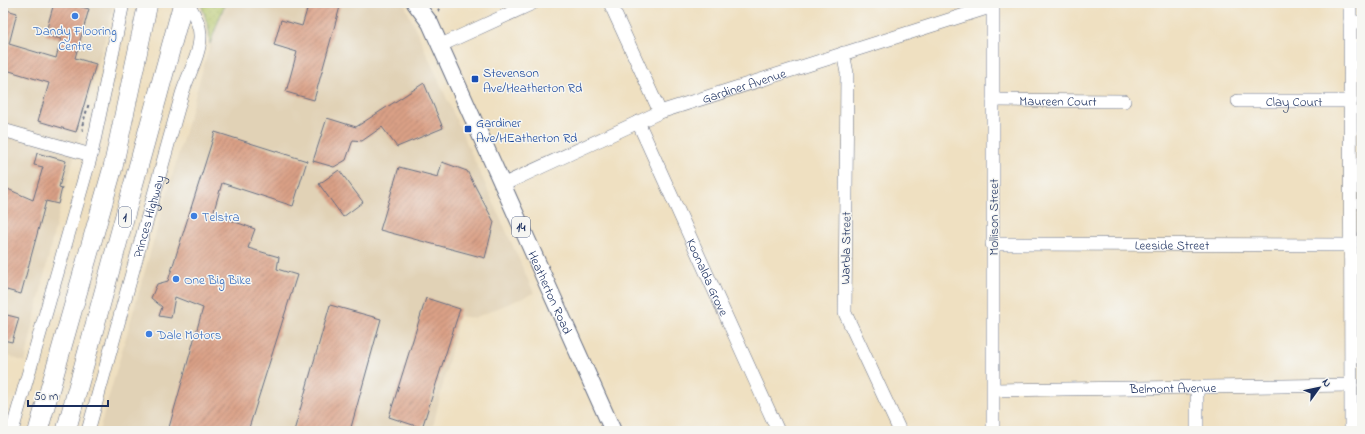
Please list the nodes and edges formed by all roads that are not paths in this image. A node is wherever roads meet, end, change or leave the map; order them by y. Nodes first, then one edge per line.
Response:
1 (123, 3) edge
2 (148, 3) edge
3 (183, 3) edge
4 (188, 3) edge
5 (415, 3) edge
6 (429, 3) edge
7 (532, 3) edge
8 (610, 3) edge
9 (1350, 3) edge
10 (993, 5) edge
11 (1356, 22) edge
12 (430, 23) junction
13 (440, 46) junction
14 (842, 53) junction
15 (993, 100) junction
16 (1124, 100) dead end
17 (1238, 101) dead end
18 (1350, 101) junction
19 (660, 112) junction
20 (638, 122) junction
21 (3, 130) edge
22 (91, 155) junction
23 (1357, 172) edge
24 (502, 185) junction
25 (992, 244) junction
26 (1351, 246) junction
27 (1356, 327) edge
28 (1351, 385) junction
29 (1197, 387) junction
30 (994, 390) junction
31 (12, 431) edge
32 (38, 431) edge
33 (66, 431) edge
34 (88, 431) edge
35 (613, 431) edge
36 (778, 431) edge
37 (900, 431) edge
38 (993, 431) edge
39 (1197, 431) edge
40 (1352, 431) edge

1 - 22 street
2 - 32 highway, 1
3 - 33 highway, Princes Highway / 1
4 - 34 street, Princes Highway
5 - 12 main road, Heatherton Road / 14
6 - 12 main road, Heatherton Road / 14
7 - 13 street
8 - 19 street
9 - 11 street
10 - 14 street, Gardiner Avenue
10 - 15 street, Mollison Street
11 - 18 street
12 - 13 main road, Heatherton Road / 14
13 - 24 main road, Heatherton Road / 14
14 - 19 street, Gardiner Avenue
14 - 37 street, Warbla Street
15 - 16 street, Maureen Court
15 - 25 street, Mollison Street
17 - 18 street, Clay Court
18 - 23 street
19 - 20 street, Gardiner Avenue
20 - 24 street, Gardiner Avenue
20 - 36 street, Koonalda Grove
21 - 22 street
22 - 31 street
23 - 26 street
24 - 35 main road, Heatherton Road / 14
25 - 26 street, Leeside Street
25 - 30 street, Mollison Street
26 - 27 street
27 - 28 street
28 - 29 street, Belmont Avenue
28 - 40 street
29 - 30 street, Belmont Avenue
29 - 39 street
30 - 38 street, Mollison Street

